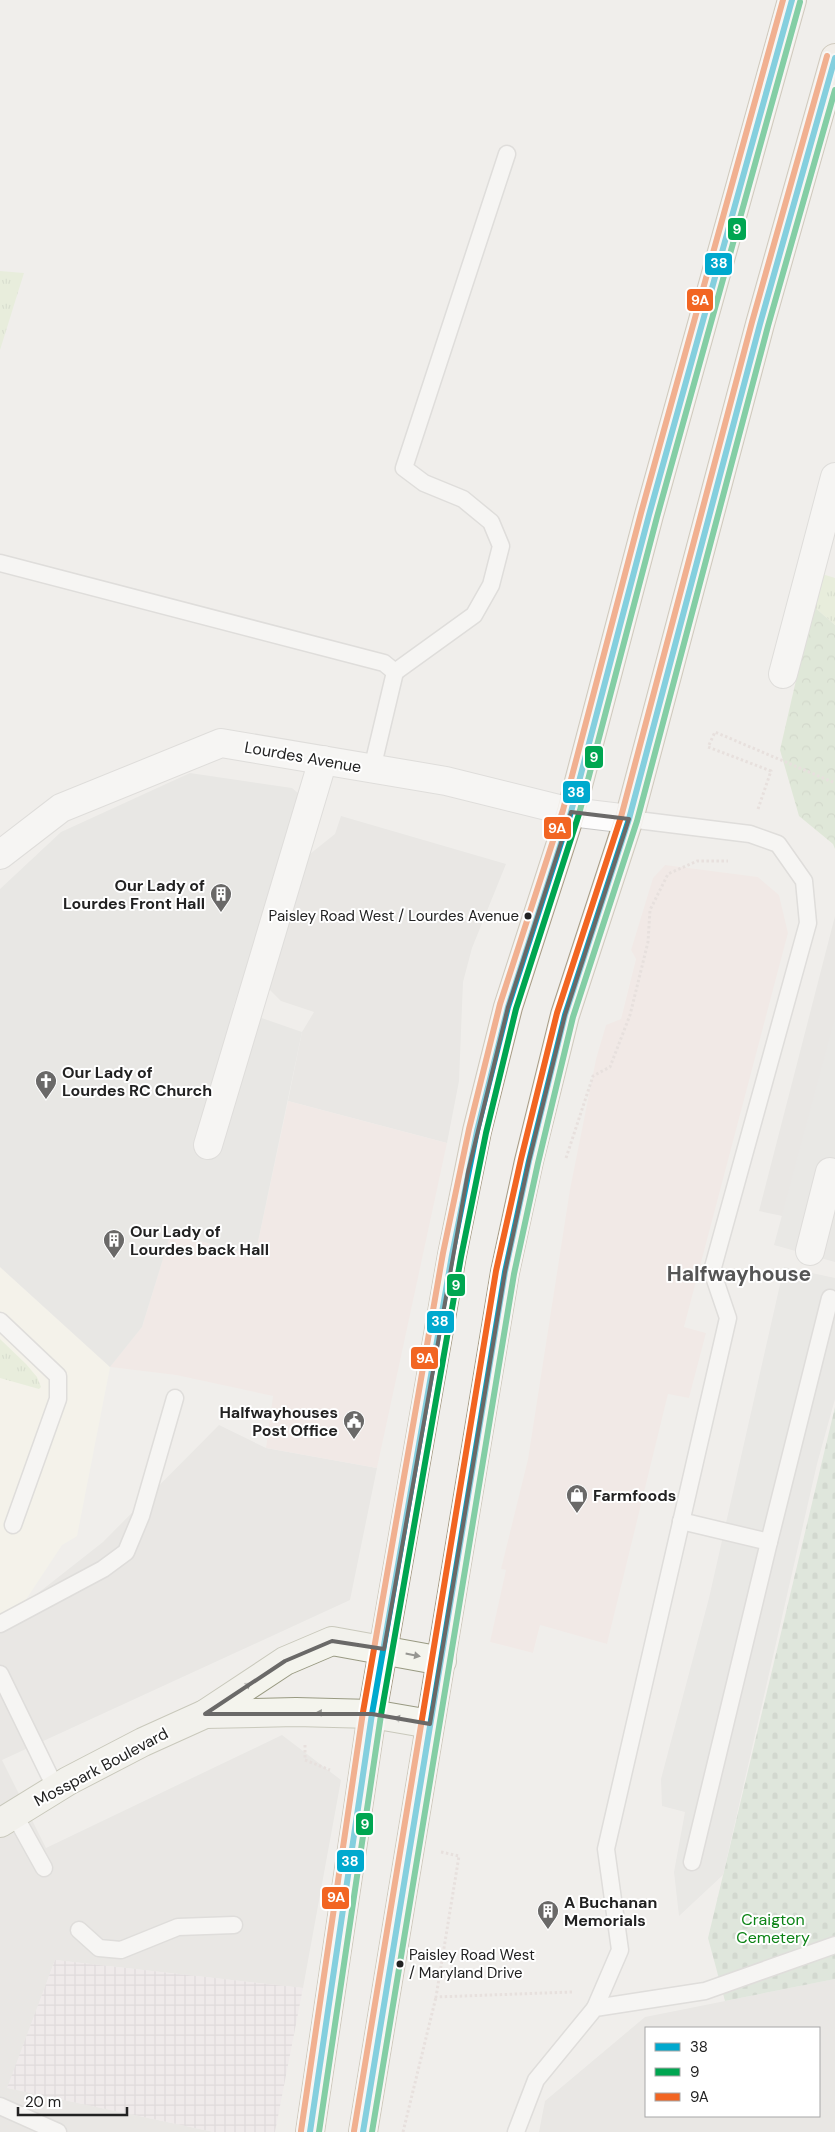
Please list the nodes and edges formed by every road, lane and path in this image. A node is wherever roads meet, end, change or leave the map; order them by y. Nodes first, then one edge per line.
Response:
1 (792, 0) edge
2 (835, 58) edge
3 (507, 154) dead end
4 (835, 477) edge
5 (0, 563) edge
6 (394, 672) junction
7 (783, 674) dead end
8 (323, 760) junction
9 (372, 769) junction
10 (835, 783) edge
11 (572, 812) junction
12 (630, 819) junction
13 (750, 834) junction
14 (0, 855) edge
15 (208, 1145) dead end
16 (529, 1161) junction
17 (833, 1166) edge
18 (810, 1251) dead end
19 (830, 1298) dead end
20 (0, 1321) edge
21 (175, 1398) dead end
22 (681, 1521) junction
23 (13, 1525) dead end
24 (769, 1542) junction
25 (0, 1624) edge
26 (384, 1649) junction
27 (442, 1661) junction
28 (0, 1674) edge
29 (205, 1714) junction
30 (372, 1714) junction
31 (430, 1724) junction
32 (56, 1789) junction
33 (7, 1818) edge
34 (411, 1844) junction
35 (692, 1862) dead end
36 (44, 1868) dead end
37 (234, 1925) dead end
38 (79, 1930) dead end
39 (835, 1945) edge
40 (603, 1990) junction
41 (436, 1997) junction
42 (595, 2008) junction
43 (0, 2106) edge
44 (58, 2132) edge
45 (310, 2132) edge
46 (363, 2132) edge
47 (403, 2132) edge
48 (516, 2132) edge

1 - 11 main road
2 - 12 main road
3 - 6 lane
4 - 7 street
5 - 6 lane
6 - 9 lane
8 - 9 street, Lourdes Avenue
8 - 14 street, Lourdes Avenue
8 - 15 street
9 - 11 street, Lourdes Avenue
10 - 13 path
11 - 12 street, Lourdes Avenue
11 - 26 main road
12 - 13 lane
12 - 16 main road
13 - 16 path
13 - 22 lane
16 - 27 main road
17 - 18 street
19 - 24 lane
20 - 23 lane
21 - 25 lane
22 - 24 lane
22 - 40 lane
24 - 35 lane
26 -> 27 street, Mosspark Boulevard
29 -> 26 street, Mosspark Boulevard
26 - 30 main road
27 - 31 main road
28 - 32 lane
30 -> 29 street, Mosspark Boulevard
29 - 32 street, Mosspark Boulevard
31 -> 30 street, Mosspark Boulevard
30 - 45 main road
31 - 34 main road
32 - 33 street, Mosspark Boulevard
33 - 36 lane
34 - 41 path
34 - 46 main road
37 - 38 lane
39 - 42 lane
40 - 41 path
40 - 42 lane
41 - 47 path
42 - 48 lane
43 - 44 lane

